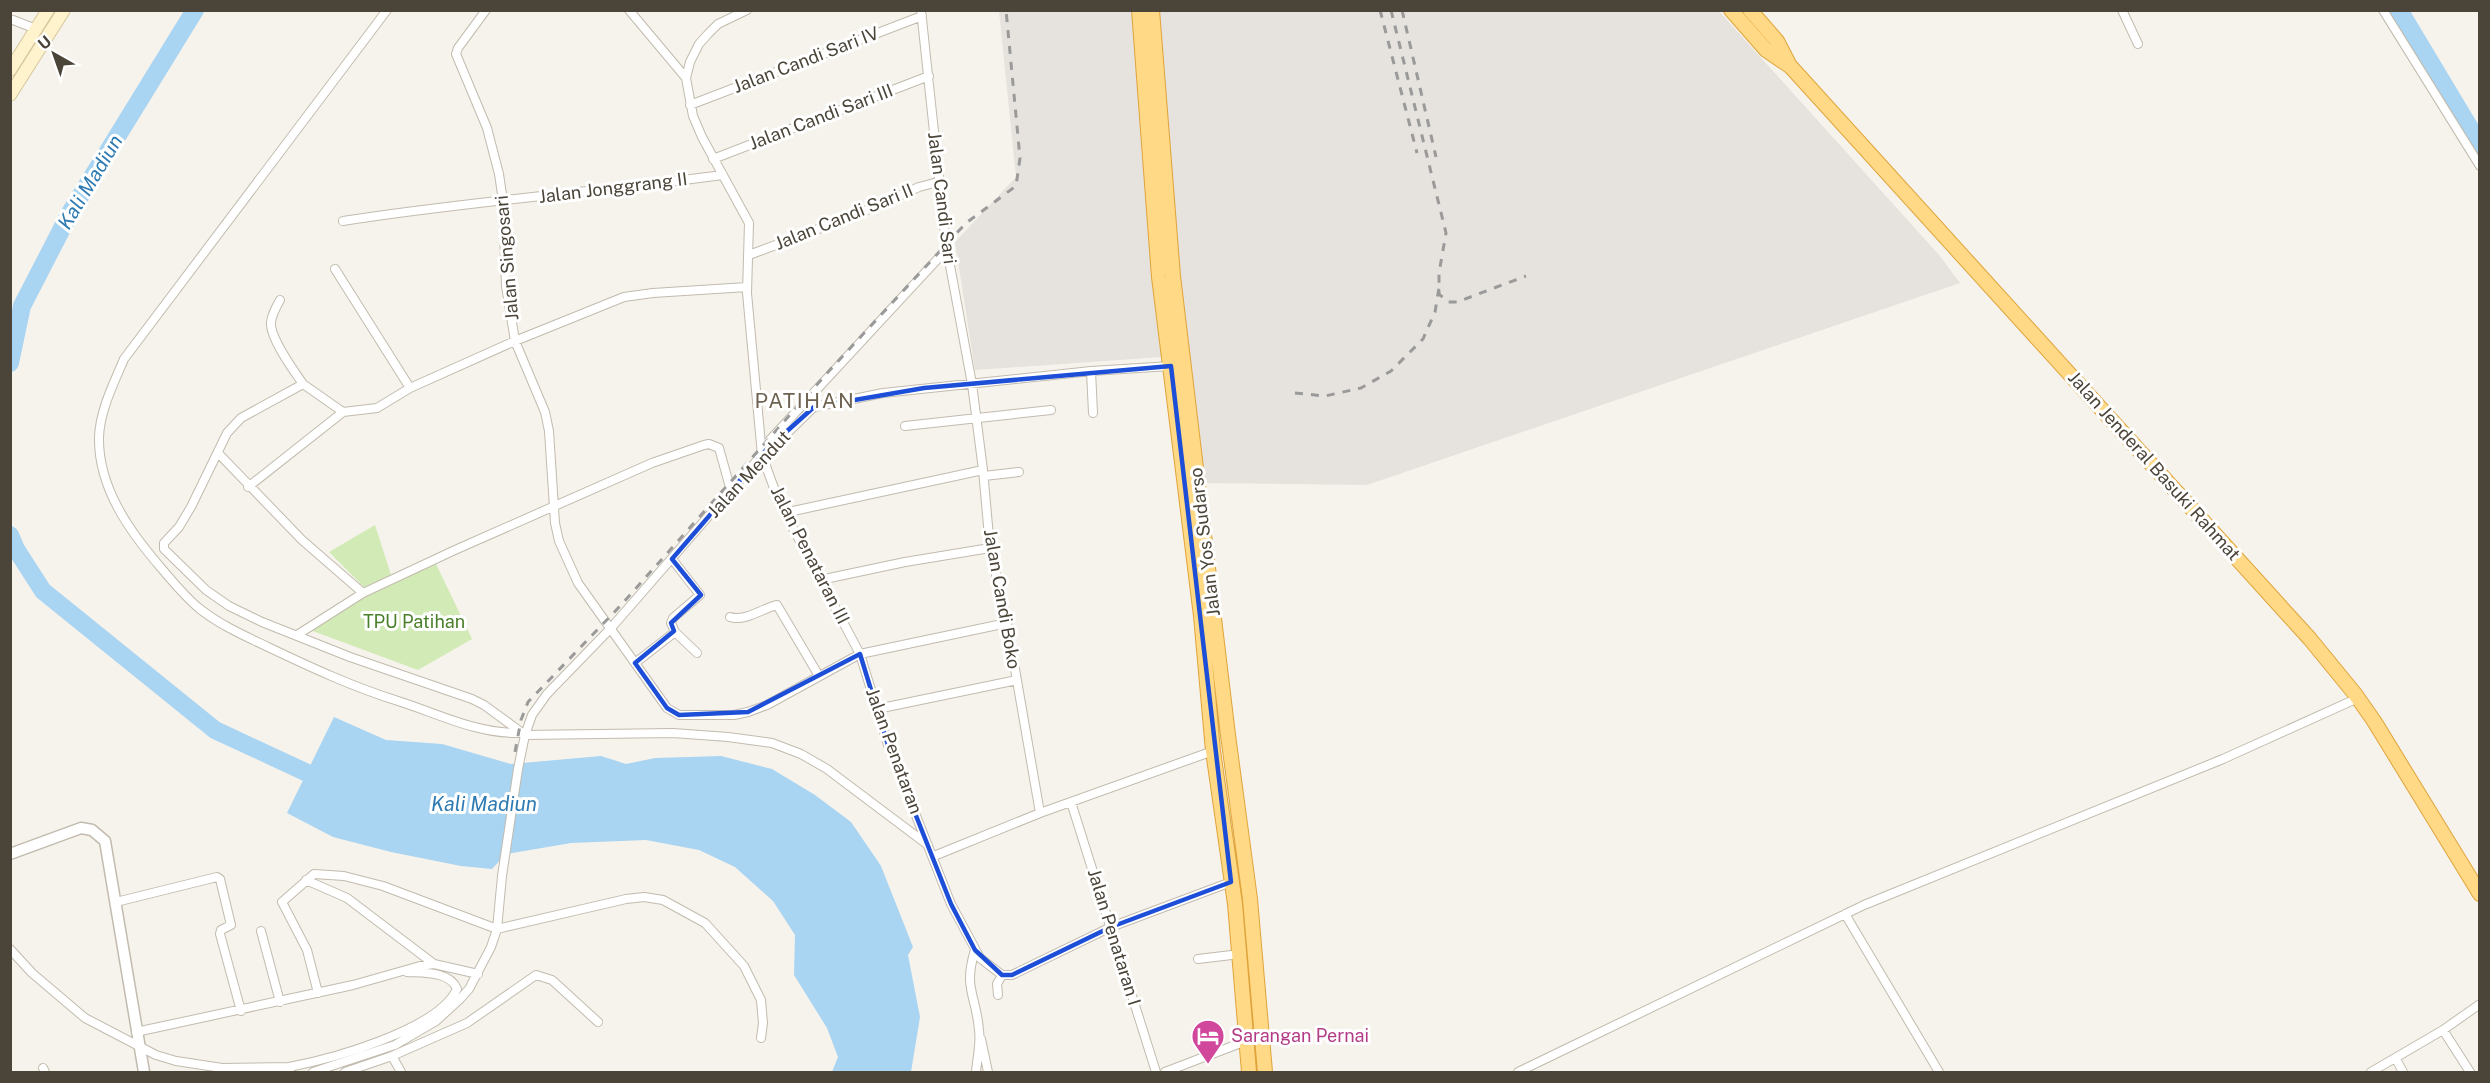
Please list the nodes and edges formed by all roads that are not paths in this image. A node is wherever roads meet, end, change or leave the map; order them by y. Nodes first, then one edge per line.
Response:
1 (48, 10) edge
2 (64, 10) edge
3 (387, 10) edge
4 (486, 10) edge
5 (629, 10) edge
6 (1139, 10) edge
7 (1152, 10) edge
8 (1731, 10) edge
9 (1750, 10) edge
10 (2122, 10) edge
11 (2383, 10) edge
12 (744, 11) edge
13 (922, 13) edge
14 (11, 18) edge
15 (36, 29) junction
16 (2138, 44) dead end
17 (1791, 68) junction
18 (10, 70) edge
19 (929, 76) junction
20 (686, 78) junction
21 (10, 95) edge
22 (690, 105) junction
23 (713, 159) junction
24 (2480, 166) edge
25 (723, 175) junction
26 (938, 182) junction
27 (503, 201) junction
28 (343, 221) dead end
29 (947, 249) junction
30 (749, 255) junction
31 (335, 269) dead end
32 (747, 287) junction
33 (280, 300) dead end
34 (515, 341) junction
35 (1171, 366) junction
36 (1091, 371) junction
37 (303, 384) junction
38 (972, 384) junction
39 (410, 388) junction
40 (809, 397) junction
41 (814, 407) junction
42 (1052, 410) dead end
43 (343, 412) junction
44 (1093, 414) dead end
45 (976, 417) junction
46 (792, 422) junction
47 (905, 426) dead end
48 (765, 452) junction
49 (218, 453) junction
50 (1019, 472) dead end
51 (983, 473) junction
52 (248, 487) junction
53 (731, 490) junction
54 (554, 506) junction
55 (784, 513) junction
56 (990, 548) junction
57 (672, 559) junction
58 (820, 580) junction
59 (363, 593) junction
60 (1207, 615) junction
61 (730, 617) dead end
62 (1007, 623) junction
63 (611, 628) junction
64 (675, 632) junction
65 (297, 635) junction
66 (697, 653) dead end
67 (860, 654) junction
68 (635, 663) junction
69 (819, 676) junction
70 (1017, 680) junction
71 (2358, 698) junction
72 (877, 709) junction
73 (523, 734) junction
74 (1213, 751) junction
75 (1071, 802) junction
76 (1040, 813) junction
77 (929, 845) junction
78 (10, 854) edge
79 (934, 856) junction
80 (306, 880) junction
81 (1231, 882) junction
82 (2480, 894) edge
83 (116, 902) junction
84 (1845, 914) junction
85 (1111, 927) junction
86 (496, 929) junction
87 (261, 931) dead end
88 (10, 949) edge
89 (973, 954) junction
90 (1240, 954) junction
91 (1198, 959) dead end
92 (434, 964) junction
93 (399, 972) junction
94 (478, 974) junction
95 (1002, 975) junction
96 (318, 993) junction
97 (998, 995) dead end
98 (280, 1002) junction
99 (2480, 1004) edge
100 (241, 1011) junction
101 (598, 1022) dead end
102 (979, 1030) junction
103 (2443, 1030) junction
104 (136, 1032) junction
105 (761, 1038) dead end
106 (1246, 1041) junction
107 (138, 1044) junction
108 (392, 1056) junction
109 (2396, 1059) junction
110 (289, 1070) edge
111 (144, 1072) edge
112 (313, 1072) edge
113 (345, 1072) edge
114 (401, 1072) edge
115 (976, 1072) edge
116 (988, 1072) edge
117 (1156, 1072) edge
118 (1165, 1072) edge
119 (1249, 1072) edge
120 (1264, 1072) edge
121 (1518, 1072) edge
122 (1939, 1072) edge
123 (2371, 1072) edge
124 (2403, 1072) edge
125 (2470, 1072) edge

1 - 15 main road
2 - 21 main road
3 - 73 street
4 - 27 street, Jalan Singosari
5 - 20 street
6 - 35 highway, Jalan Yos Sudarso
7 - 60 highway, Jalan Yos Sudarso
8 - 17 highway, Jalan Jenderal Basuki Rahmat
9 - 17 highway, Jalan Jenderal Basuki Rahmat
10 - 16 street
11 - 24 street
12 - 20 street
13 - 19 street, Jalan Candi Sari
13 - 22 street, Jalan Candi Sari IV
14 - 15 street
15 - 18 main road
17 - 71 highway, Jalan Jenderal Basuki Rahmat
19 - 23 street, Jalan Candi Sari III
19 - 26 street, Jalan Candi Sari
20 - 22 street, Jalan Penataran III
22 - 23 street, Jalan Penataran III
23 - 25 street, Jalan Penataran III
25 - 27 street, Jalan Jonggrang II
25 - 30 street, Jalan Penataran III
26 - 29 street, Jalan Candi Sari
26 - 30 street, Jalan Candi Sari II
27 - 28 street, Jalan Jonggrang II
27 - 34 street, Jalan Singosari
29 - 38 street, Jalan Candi Sari
29 - 40 street
30 - 32 street, Jalan Penataran III
31 - 39 street
32 - 34 street
32 - 48 street, Jalan Penataran III
33 - 37 street
34 - 39 street
34 - 54 street, Jalan Singosari
35 - 36 street
35 - 60 highway, Jalan Yos Sudarso
36 - 38 street
36 - 44 street
37 - 43 street
37 - 49 street
38 - 41 street
38 - 45 street, Jalan Candi Boko
39 - 43 street
40 - 41 street
40 - 46 street
41 - 46 street, Jalan Mendut
42 - 45 street
43 - 52 street
45 - 47 street
45 - 51 street, Jalan Candi Boko
46 - 48 street, Jalan Mendut
48 - 53 street, Jalan Mendut
48 - 55 street, Jalan Penataran III
49 - 52 street
49 - 65 street
50 - 51 street
51 - 55 street
51 - 56 street, Jalan Candi Boko
52 - 59 street
53 - 54 street
53 - 57 street, Jalan Mendut
54 - 59 street
54 - 63 street, Jalan Singosari
55 - 58 street, Jalan Penataran III
56 - 58 street
56 - 62 street, Jalan Candi Boko
57 - 63 street, Jalan Mendut
57 - 64 street
58 - 67 street, Jalan Penataran III
59 - 65 street
60 - 74 highway, Jalan Yos Sudarso
60 - 120 highway, Jalan Yos Sudarso
61 - 69 street
62 - 67 street
62 - 70 street, Jalan Candi Boko
63 - 68 street
63 - 73 street, Jalan Mendut
64 - 66 street
64 - 68 street
65 - 73 street
67 - 69 street
67 - 72 street, Jalan Penataran
68 - 69 street
70 - 72 street
70 - 76 street, Jalan Candi Boko
71 - 82 highway, Jalan Jenderal Basuki Rahmat
71 - 84 street
72 - 77 street, Jalan Penataran
73 - 77 street
73 - 86 street, Jalan Mendut
74 - 75 street
74 - 81 highway, Jalan Yos Sudarso
75 - 76 street
75 - 85 street, Jalan Penataran I
76 - 79 street
77 - 79 street, Jalan Penataran
78 - 83 street
79 - 89 street, Jalan Penataran
80 - 86 street
80 - 92 street
80 - 96 street
81 - 85 street
81 - 90 highway, Jalan Yos Sudarso
83 - 100 street
83 - 104 street
84 - 121 street
84 - 122 street
85 - 95 street
85 - 117 street, Jalan Penataran I
86 - 94 street, Jalan Mendut
86 - 105 street
87 - 98 street
88 - 107 street
89 - 95 street, Jalan Penataran
89 - 102 street
90 - 91 street
90 - 106 highway, Jalan Yos Sudarso
92 - 93 street
92 - 94 street
93 - 96 street
93 - 110 street
94 - 112 street, Jalan Mendut
95 - 97 street
96 - 98 street
98 - 100 street
99 - 103 street
100 - 104 street
101 - 108 street
102 - 115 street
102 - 116 street
103 - 109 street
103 - 125 street
104 - 107 street
106 - 118 street
106 - 119 highway, Jalan Yos Sudarso
107 - 110 street
107 - 111 street
108 - 113 street
108 - 114 street
109 - 123 street
109 - 124 street

